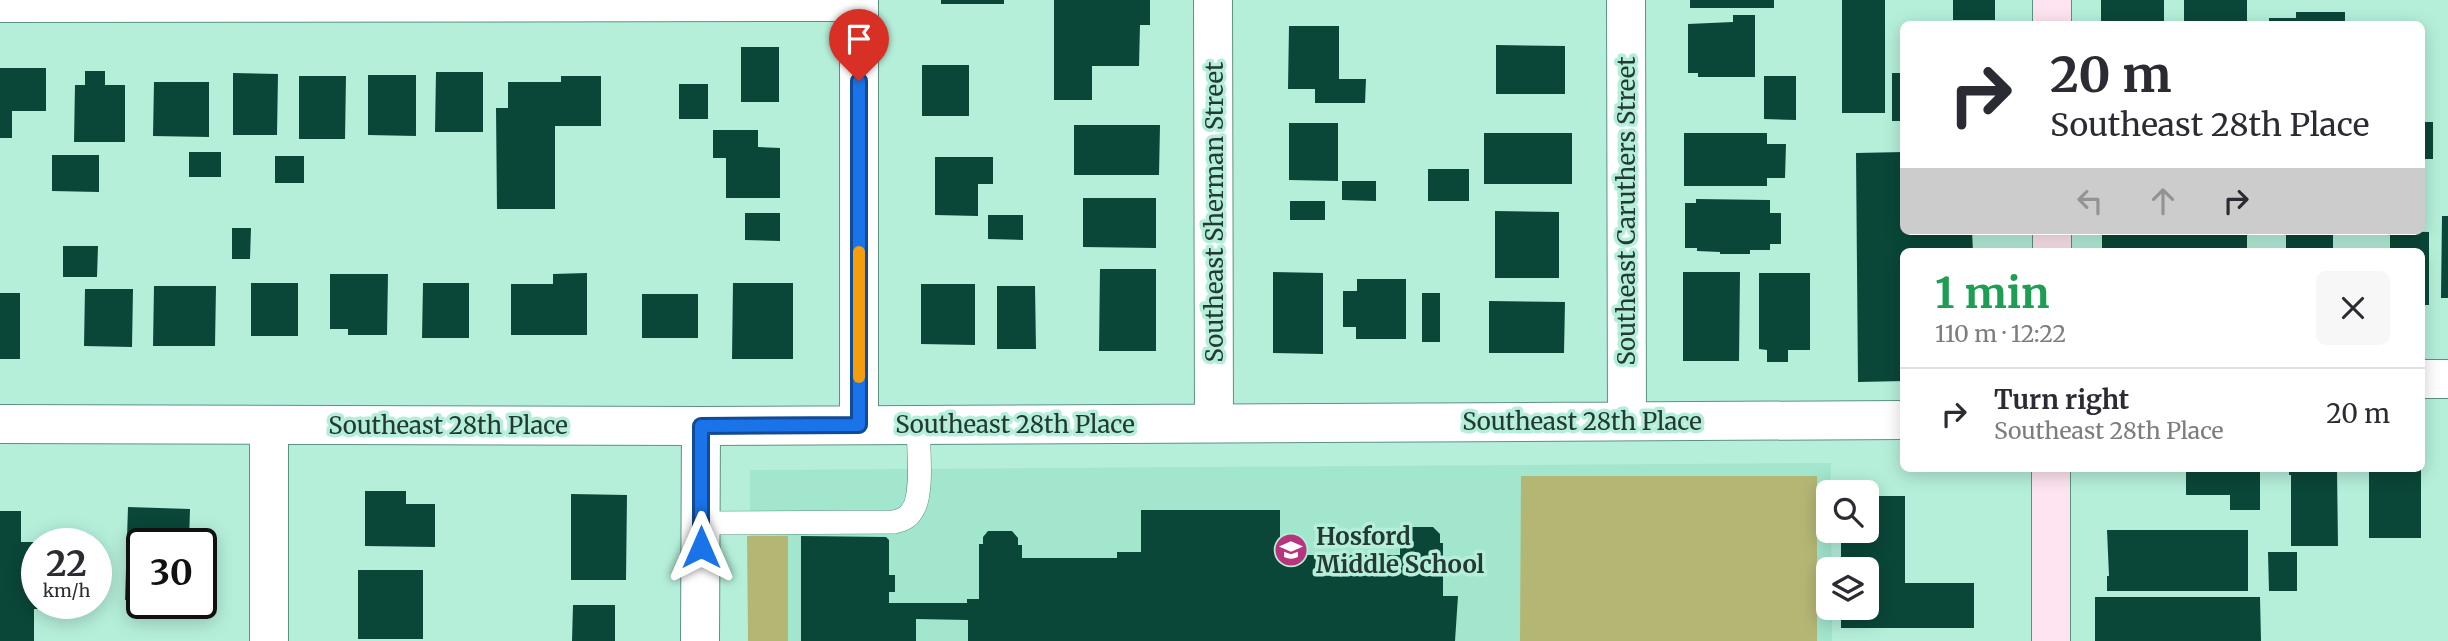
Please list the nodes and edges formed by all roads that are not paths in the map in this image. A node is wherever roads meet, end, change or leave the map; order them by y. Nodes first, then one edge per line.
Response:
1 (1213, 0) edge
2 (1626, 0) edge
3 (2052, 0) edge
4 (859, 1) edge
5 (0, 3) edge
6 (2052, 21) edge
7 (2425, 379) edge
8 (2448, 379) edge
9 (1900, 420) edge
10 (1626, 421) junction
11 (1214, 423) junction
12 (0, 424) edge
13 (269, 425) junction
14 (859, 425) junction
15 (918, 425) junction
16 (701, 426) junction
17 (2051, 472) edge
18 (701, 523) junction
19 (269, 641) edge
20 (700, 641) edge
21 (2051, 641) edge

1 - 11 street, Southeast Sherman Street
2 - 10 street, Southeast Caruthers Street
3 - 6 main road
4 - 5 street
4 - 14 street
7 - 8 street
9 - 10 street, Southeast 28th Place
10 - 11 street, Southeast 28th Place
11 - 15 street, Southeast 28th Place
12 - 13 street, Southeast 28th Place
13 - 16 street, Southeast 28th Place
13 - 19 street
14 - 15 street, Southeast 28th Place
14 - 16 street, Southeast 28th Place
15 - 18 lane
16 - 18 street
17 - 21 main road
18 - 20 street

